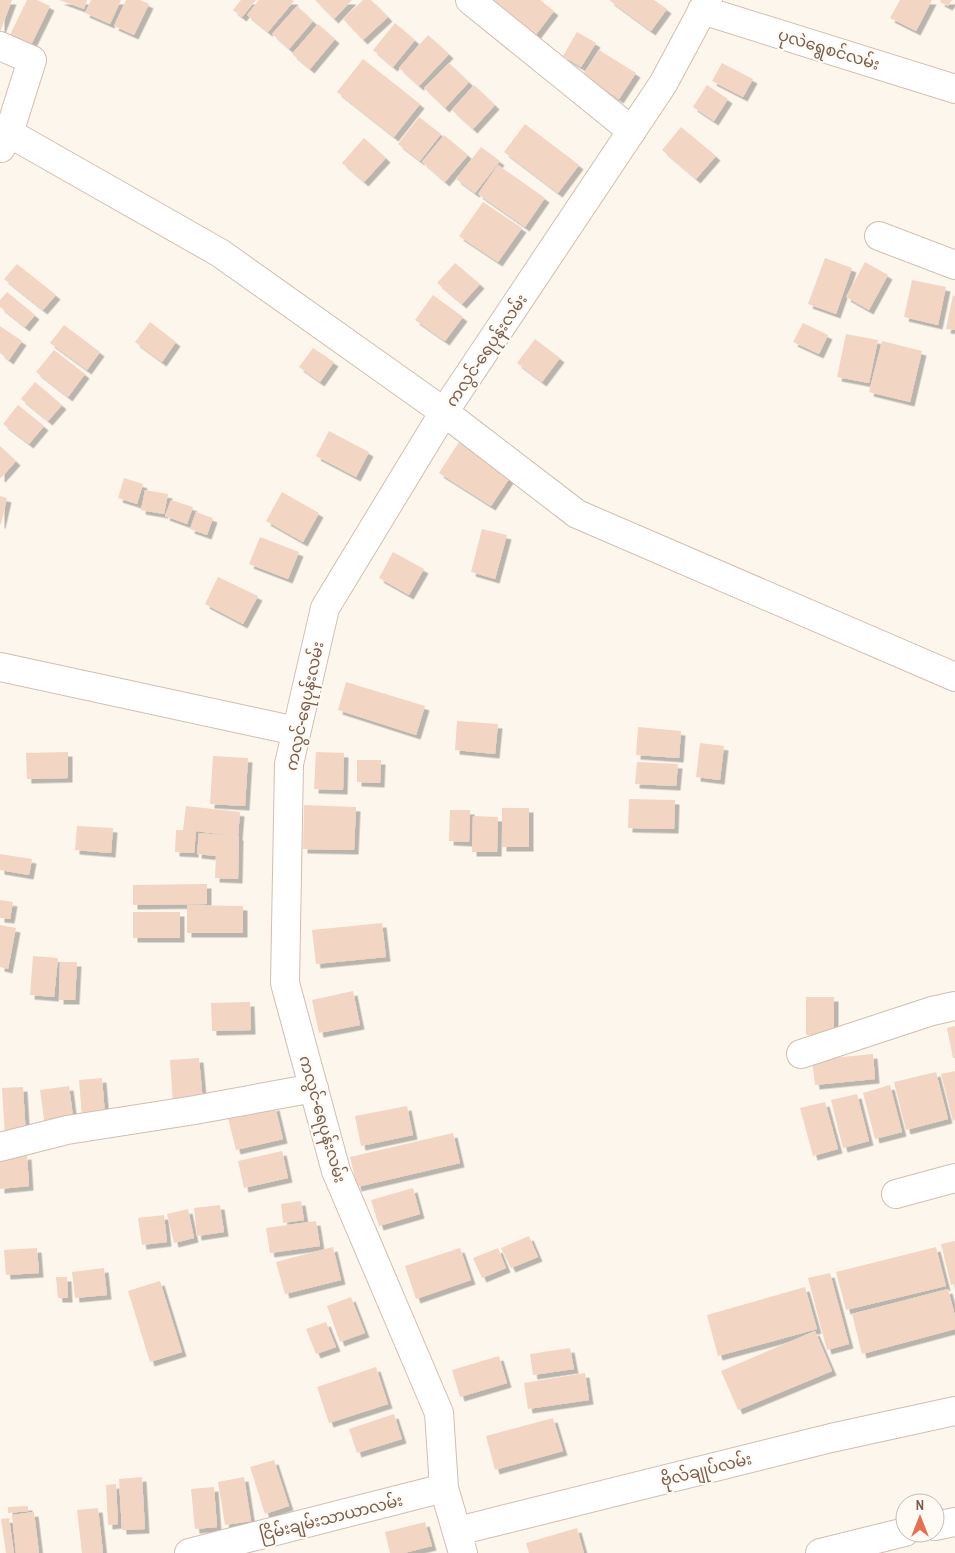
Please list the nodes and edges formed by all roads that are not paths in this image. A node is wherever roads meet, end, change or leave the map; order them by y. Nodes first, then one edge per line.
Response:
1 (470, 0) edge
2 (705, 5) edge
3 (0, 46) edge
4 (955, 89) edge
5 (632, 131) junction
6 (5, 141) edge
7 (879, 236) dead end
8 (955, 265) edge
9 (444, 412) junction
10 (0, 667) edge
11 (955, 677) edge
12 (296, 731) junction
13 (955, 1006) edge
14 (801, 1054) dead end
15 (314, 1088) junction
16 (0, 1147) edge
17 (955, 1178) edge
18 (896, 1194) dead end
19 (955, 1411) edge
20 (444, 1488) junction
21 (895, 1534) edge
22 (460, 1542) edge
23 (189, 1553) edge
24 (820, 1553) edge

1 - 5 street
2 - 4 street, ပုလဲရွေစင်လမ်း
2 - 5 street, ကလွင်-ရေပုန်းလမ်း
3 - 6 street
5 - 9 street, ကလွင်-ရေပုန်းလမ်း
6 - 9 street
7 - 8 street
9 - 11 street
9 - 12 street, ကလွင်-ရေပုန်းလမ်း
10 - 12 street
12 - 15 street, ကလွင်-ရေပုန်းလမ်း
13 - 14 street
15 - 16 street
15 - 20 street, ကလွင်-ရေပုန်းလမ်း
17 - 18 street
19 - 22 street, ဗိုလ်ချုပ်လမ်း
20 - 22 street, ကလွင်-ရေပုန်းလမ်း
20 - 23 street, ငြိမ်းချမ်းသာယာလမ်း
21 - 24 street

